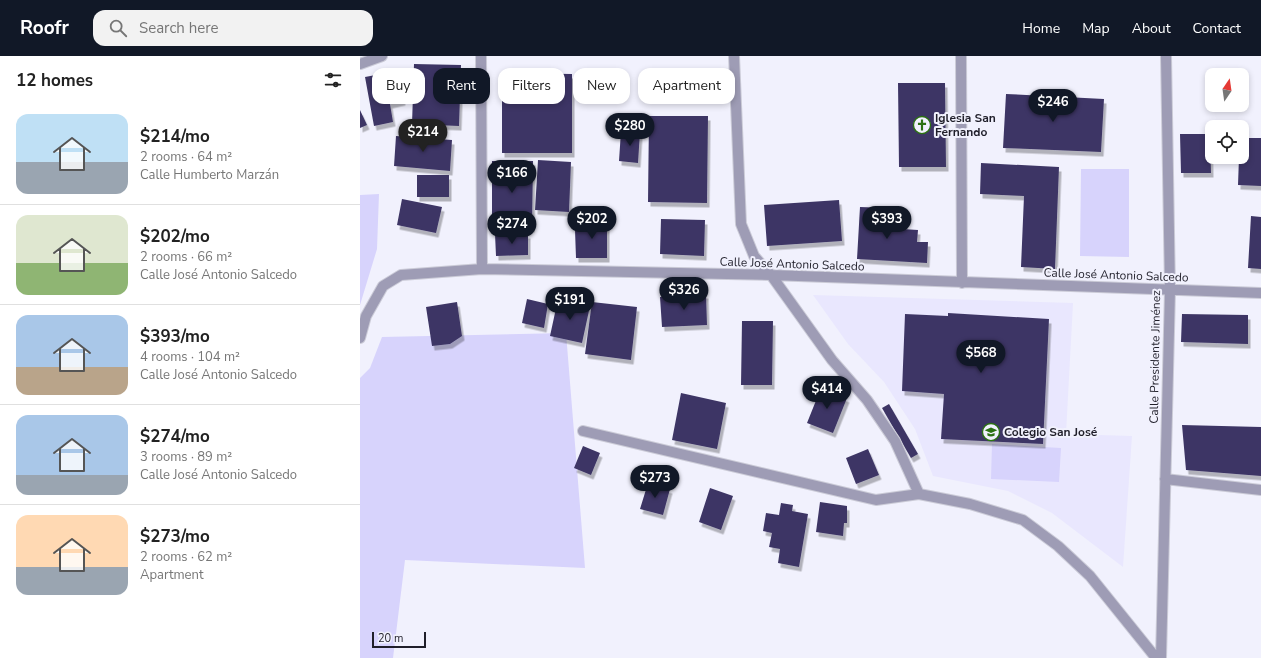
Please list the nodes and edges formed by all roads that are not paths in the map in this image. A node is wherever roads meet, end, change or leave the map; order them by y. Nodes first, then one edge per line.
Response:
1 (382, 56) edge
2 (481, 56) edge
3 (734, 56) edge
4 (961, 56) edge
5 (1166, 56) edge
6 (360, 64) edge
7 (482, 269) junction
8 (771, 275) junction
9 (962, 282) junction
10 (1170, 290) junction
11 (1261, 293) edge
12 (360, 338) edge
13 (584, 431) dead end
14 (1165, 479) junction
15 (1261, 490) edge
16 (918, 494) junction
17 (1156, 658) edge
18 (1161, 658) edge

1 - 6 street
2 - 7 street
3 - 8 street
4 - 9 street
5 - 10 street, Calle Presidente Jiménez
7 - 8 street, Calle José Antonio Salcedo
7 - 12 street, Calle José Antonio Salcedo
8 - 9 street, Calle José Antonio Salcedo
8 - 16 street
9 - 10 street, Calle José Antonio Salcedo
10 - 11 street, Calle José Antonio Salcedo
10 - 14 street, Calle Presidente Jiménez
13 - 16 street
14 - 15 street
14 - 18 street, Calle Presidente Jiménez
16 - 17 street

